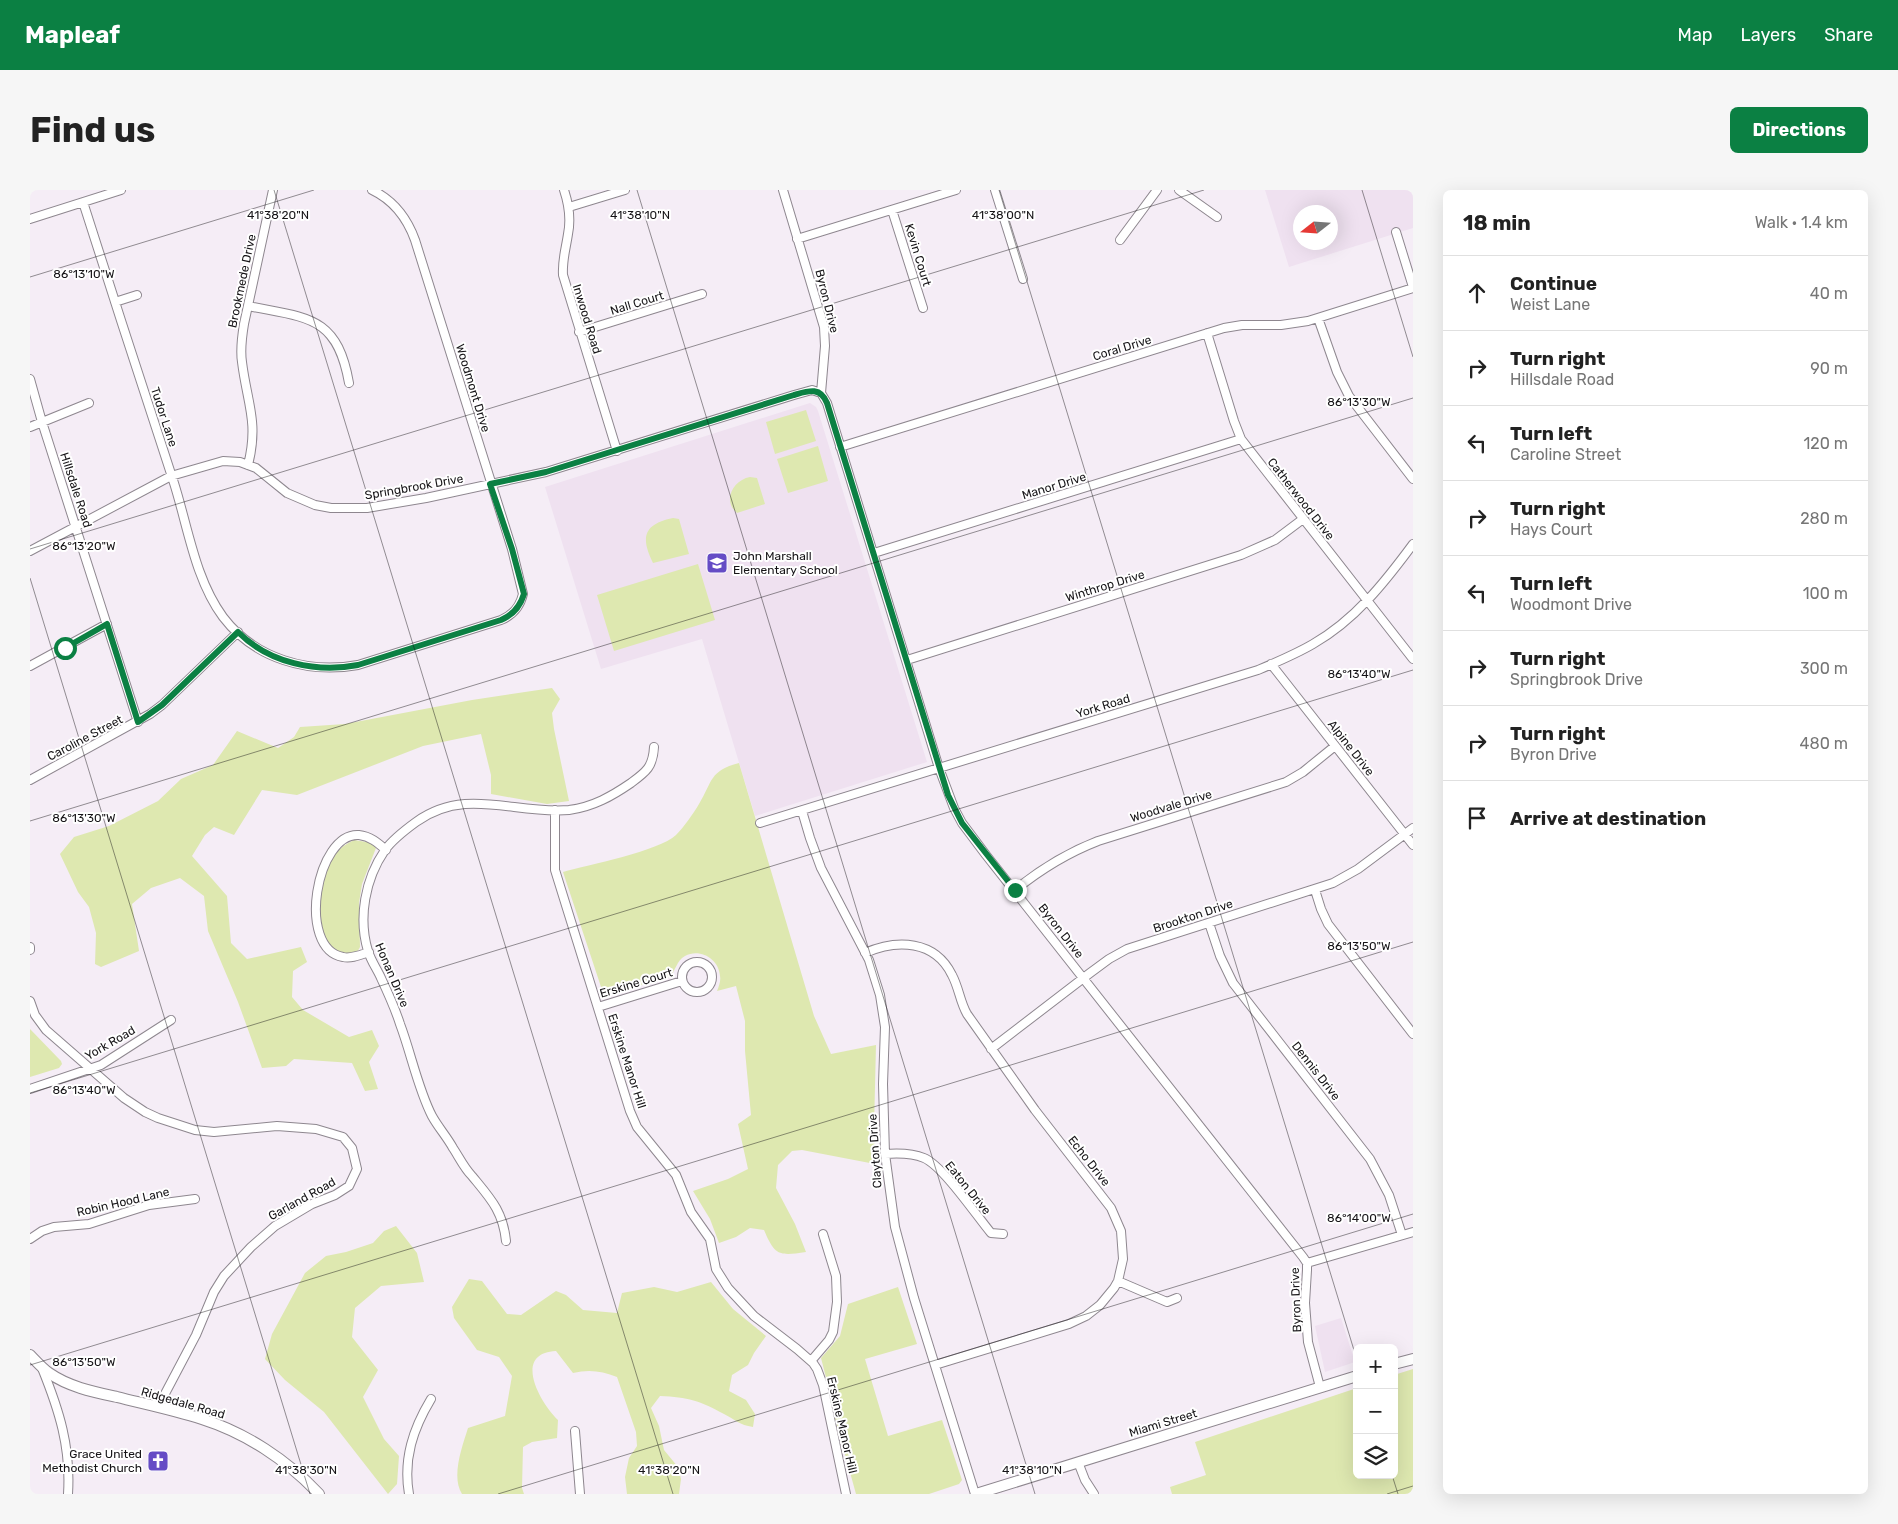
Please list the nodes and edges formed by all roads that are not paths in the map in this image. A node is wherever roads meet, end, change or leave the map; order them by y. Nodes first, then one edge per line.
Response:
1 (121, 190) edge
2 (273, 190) edge
3 (372, 190) edge
4 (564, 190) edge
5 (626, 190) edge
6 (782, 190) edge
7 (956, 190) edge
8 (995, 190) edge
9 (1157, 190) edge
10 (1179, 190) edge
11 (83, 202) junction
12 (569, 207) junction
13 (892, 210) junction
14 (1217, 218) dead end
15 (30, 219) edge
16 (1396, 232) dead end
17 (797, 239) junction
18 (1120, 240) dead end
19 (1023, 279) dead end
20 (1413, 288) edge
21 (702, 294) dead end
22 (137, 295) dead end
23 (115, 302) junction
24 (248, 306) junction
25 (923, 308) dead end
26 (1318, 318) junction
27 (579, 332) junction
28 (1207, 333) junction
29 (30, 379) edge
30 (349, 383) dead end
31 (821, 393) junction
32 (89, 403) dead end
33 (42, 422) junction
34 (30, 427) edge
35 (1242, 439) junction
36 (840, 447) junction
37 (617, 451) junction
38 (248, 465) junction
39 (172, 476) junction
40 (1413, 479) edge
41 (490, 484) junction
42 (1303, 519) junction
43 (75, 527) junction
44 (1413, 544) edge
45 (30, 551) edge
46 (874, 553) junction
47 (1367, 601) junction
48 (518, 608) joint
49 (107, 624) junction
50 (238, 632) junction
51 (1413, 659) edge
52 (906, 660) junction
53 (1271, 664) junction
54 (30, 666) edge
55 (138, 722) junction
56 (1335, 746) junction
57 (654, 747) dead end
58 (939, 768) junction
59 (30, 780) edge
60 (555, 810) junction
61 (802, 811) junction
62 (760, 823) dead end
63 (1413, 828) edge
64 (1404, 834) junction
65 (1413, 846) edge
66 (386, 850) junction
67 (1015, 890) junction
68 (1315, 890) junction
69 (1209, 923) junction
70 (369, 952) junction
71 (865, 953) junction
72 (1083, 978) junction
73 (682, 981) junction
74 (30, 1001) edge
75 (598, 1007) junction
76 (171, 1020) dead end
77 (1413, 1034) edge
78 (991, 1049) junction
79 (90, 1069) junction
80 (30, 1089) edge
81 (885, 1154) junction
82 (195, 1199) dead end
83 (1413, 1232) edge
84 (823, 1234) dead end
85 (1003, 1234) dead end
86 (1402, 1235) junction
87 (30, 1239) edge
88 (506, 1241) dead end
89 (1307, 1263) junction
90 (1118, 1280) junction
91 (1177, 1298) dead end
92 (30, 1355) edge
93 (1413, 1359) edge
94 (811, 1361) junction
95 (1398, 1363) edge
96 (935, 1365) junction
97 (42, 1367) junction
98 (1353, 1377) edge
99 (1320, 1387) junction
100 (431, 1400) dead end
101 (158, 1407) junction
102 (575, 1431) dead end
103 (1078, 1462) junction
104 (68, 1494) edge
105 (319, 1494) edge
106 (409, 1494) edge
107 (580, 1494) edge
108 (846, 1494) edge
109 (975, 1494) edge
110 (1094, 1494) edge

1 - 11 street
2 - 24 street, Brookmede Drive
3 - 41 street, Woodmont Drive
4 - 12 street, Inwood Road
5 - 12 street
6 - 17 street, Byron Drive
7 - 13 street
8 - 19 street
9 - 18 street
10 - 14 street
11 - 15 street
11 - 23 street, Tudor Lane
12 - 27 street, Inwood Road
13 - 17 street
13 - 25 street, Kevin Court
16 - 20 street
17 - 31 street, Byron Drive
20 - 26 street, Coral Drive
21 - 27 street, Nall Court
22 - 23 street
23 - 39 street, Tudor Lane
24 - 30 street
24 - 38 street, Brookmede Drive
26 - 28 street, Coral Drive
26 - 40 street
27 - 37 street, Inwood Road
28 - 35 street, Catherwood Drive
28 - 36 street, Coral Drive
29 - 33 street, Hillsdale Road
31 - 36 street, Byron Drive
31 - 37 street, Springbrook Drive
32 - 33 street
33 - 34 street
33 - 43 street, Hillsdale Road
35 - 42 street, Catherwood Drive
35 - 46 street, Manor Drive
36 - 46 street, Byron Drive
37 - 41 street, Springbrook Drive
38 - 39 street, Springbrook Drive
38 - 41 street, Springbrook Drive
39 - 43 street, Springbrook Drive
39 - 50 street, Tudor Lane
41 - 48 street, Woodmont Drive
42 - 47 street, Catherwood Drive
42 - 52 street, Winthrop Drive
43 - 45 street, Springbrook Drive
43 - 49 street, Hillsdale Road
44 - 47 street, York Road
46 - 52 street, Byron Drive
47 - 51 street, Catherwood Drive
47 - 53 street, York Road
48 - 50 street, Tudor Lane
49 - 54 street
49 - 55 street, Hillsdale Road
50 - 55 street, Caroline Street
52 - 58 street, Byron Drive
53 - 56 street, Alpine Drive
53 - 58 street, York Road
55 - 59 street, Caroline Street
56 - 64 street, Alpine Drive
56 - 67 street, Woodvale Drive
57 - 60 street, Honan Drive
58 - 61 street, York Road
58 - 67 street, Byron Drive
60 - 66 street, Honan Drive
60 - 75 street, Erskine Manor Hill
61 - 62 street, York Road
61 - 71 street, Clayton Drive
63 - 64 street, Brookton Drive
64 - 65 street, Alpine Drive
64 - 68 street, Brookton Drive
66 - 70 street, Honan Drive
66 - 70 street
67 - 72 street, Byron Drive
68 - 69 street, Brookton Drive
68 - 77 street
69 - 72 street, Brookton Drive
69 - 86 street, Dennis Drive
70 - 88 street, Honan Drive
71 - 78 street, Echo Drive
71 - 81 street, Clayton Drive
72 - 78 street, Brookton Drive
72 - 89 street, Byron Drive
73 - 73 street
73 - 75 street, Erskine Court
74 - 79 street, Garland Road
75 - 94 street, Erskine Manor Hill
76 - 79 street, York Road
78 - 90 street, Echo Drive
79 - 80 street, York Road
79 - 101 street, Garland Road
81 - 85 street, Eaton Drive
81 - 96 street, Clayton Drive
82 - 87 street, Robin Hood Lane
83 - 86 street
84 - 94 street
86 - 89 street
89 - 99 street, Byron Drive
90 - 91 street
90 - 96 street, Echo Drive
92 - 97 street, Ridgedale Road
93 - 95 street
94 - 108 street, Erskine Manor Hill
96 - 109 street, Clayton Drive
97 - 101 street, Ridgedale Road
97 - 104 street
98 - 99 street, Miami Street
99 - 103 street, Miami Street
100 - 106 street
101 - 105 street, Ridgedale Road
102 - 107 street
103 - 109 street, Miami Street
103 - 110 street

